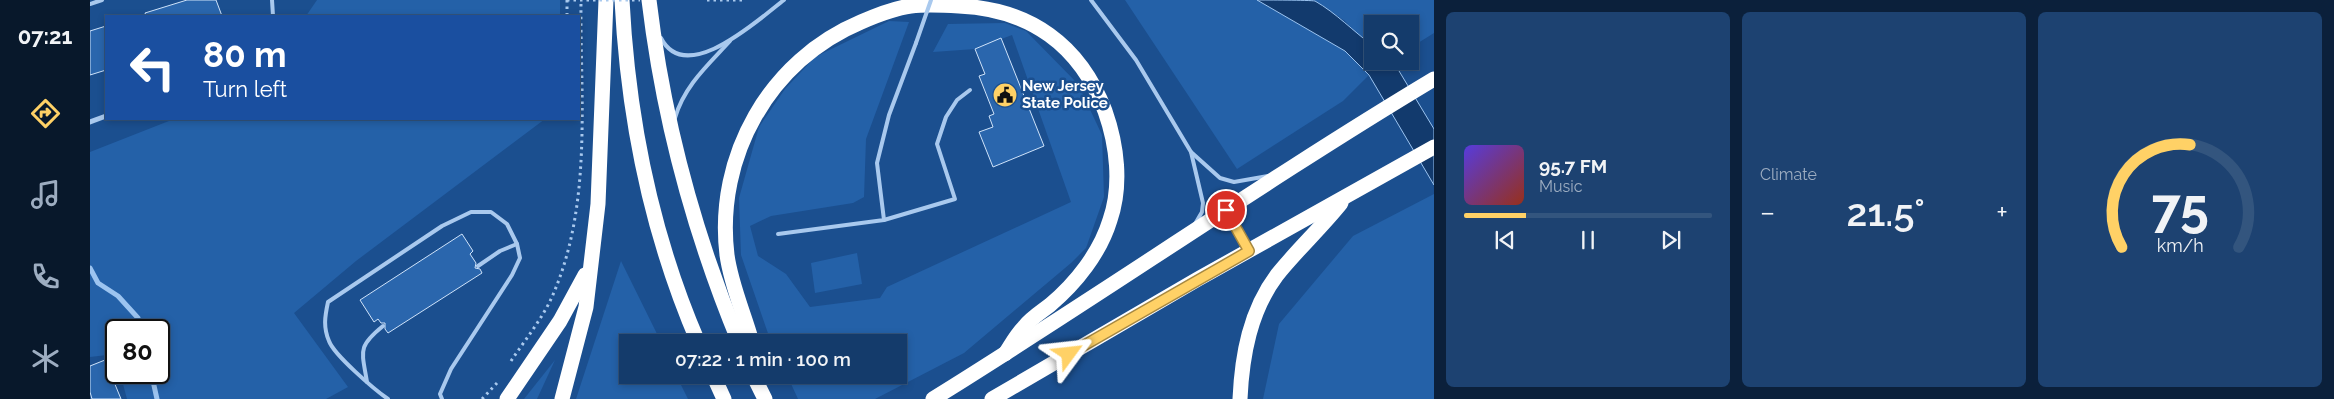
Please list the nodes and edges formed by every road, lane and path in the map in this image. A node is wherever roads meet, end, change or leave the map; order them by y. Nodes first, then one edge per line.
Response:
1 (102, 0) edge
2 (272, 0) edge
3 (567, 0) edge
4 (581, 0) edge
5 (606, 0) edge
6 (622, 0) edge
7 (640, 0) edge
8 (649, 0) edge
9 (707, 0) edge
10 (742, 0) edge
11 (784, 0) edge
12 (931, 0) edge
13 (1091, 0) edge
14 (90, 4) edge
15 (273, 15) edge
16 (567, 15) edge
17 (651, 19) junction
18 (580, 32) edge
19 (734, 38) junction
20 (1434, 79) edge
21 (970, 90) dead end
22 (105, 116) edge
23 (90, 122) edge
24 (671, 130) junction
25 (1434, 147) edge
26 (1191, 152) junction
27 (1284, 172) junction
28 (1347, 196) junction
29 (1226, 210) junction
30 (884, 220) junction
31 (778, 234) dead end
32 (1189, 234) junction
33 (517, 244) junction
34 (1249, 251) junction
35 (590, 264) junction
36 (478, 266) dead end
37 (383, 326) dead end
38 (695, 334) edge
39 (736, 334) edge
40 (749, 334) edge
41 (1005, 354) junction
42 (509, 365) dead end
43 (498, 381) dead end
44 (367, 382) junction
45 (717, 384) edge
46 (758, 384) edge
47 (441, 397) edge
48 (388, 399) edge
49 (434, 399) edge
50 (482, 399) edge
51 (507, 399) edge
52 (562, 399) edge
53 (724, 399) edge
54 (765, 399) edge
55 (933, 399) edge
56 (992, 399) edge
57 (1240, 399) edge

1 - 14 lane
2 - 15 lane
3 - 7 path, bridge
3 - 16 path
4 - 18 path
5 - 35 highway
6 - 38 highway
8 - 17 highway
9 - 10 path
11 - 19 lane
12 - 30 lane, bridge
13 - 26 lane
17 - 19 lane
17 - 24 highway
18 - 42 path
19 - 24 lane
20 - 27 highway
21 - 30 lane
22 - 23 street
24 - 39 highway
25 - 28 highway
26 - 27 lane
26 - 32 lane
27 - 29 highway
28 - 34 highway
28 - 57 highway
29 - 32 highway
29 - 34 lane
30 - 31 lane
32 - 41 highway
33 - 36 lane
33 - 44 lane
33 - 47 lane
34 - 56 highway
35 - 51 highway
35 - 52 highway
37 - 44 lane
40 - 41 highway
41 - 55 highway
43 - 50 path
44 - 48 lane
45 - 53 highway
46 - 54 highway
47 - 49 lane

